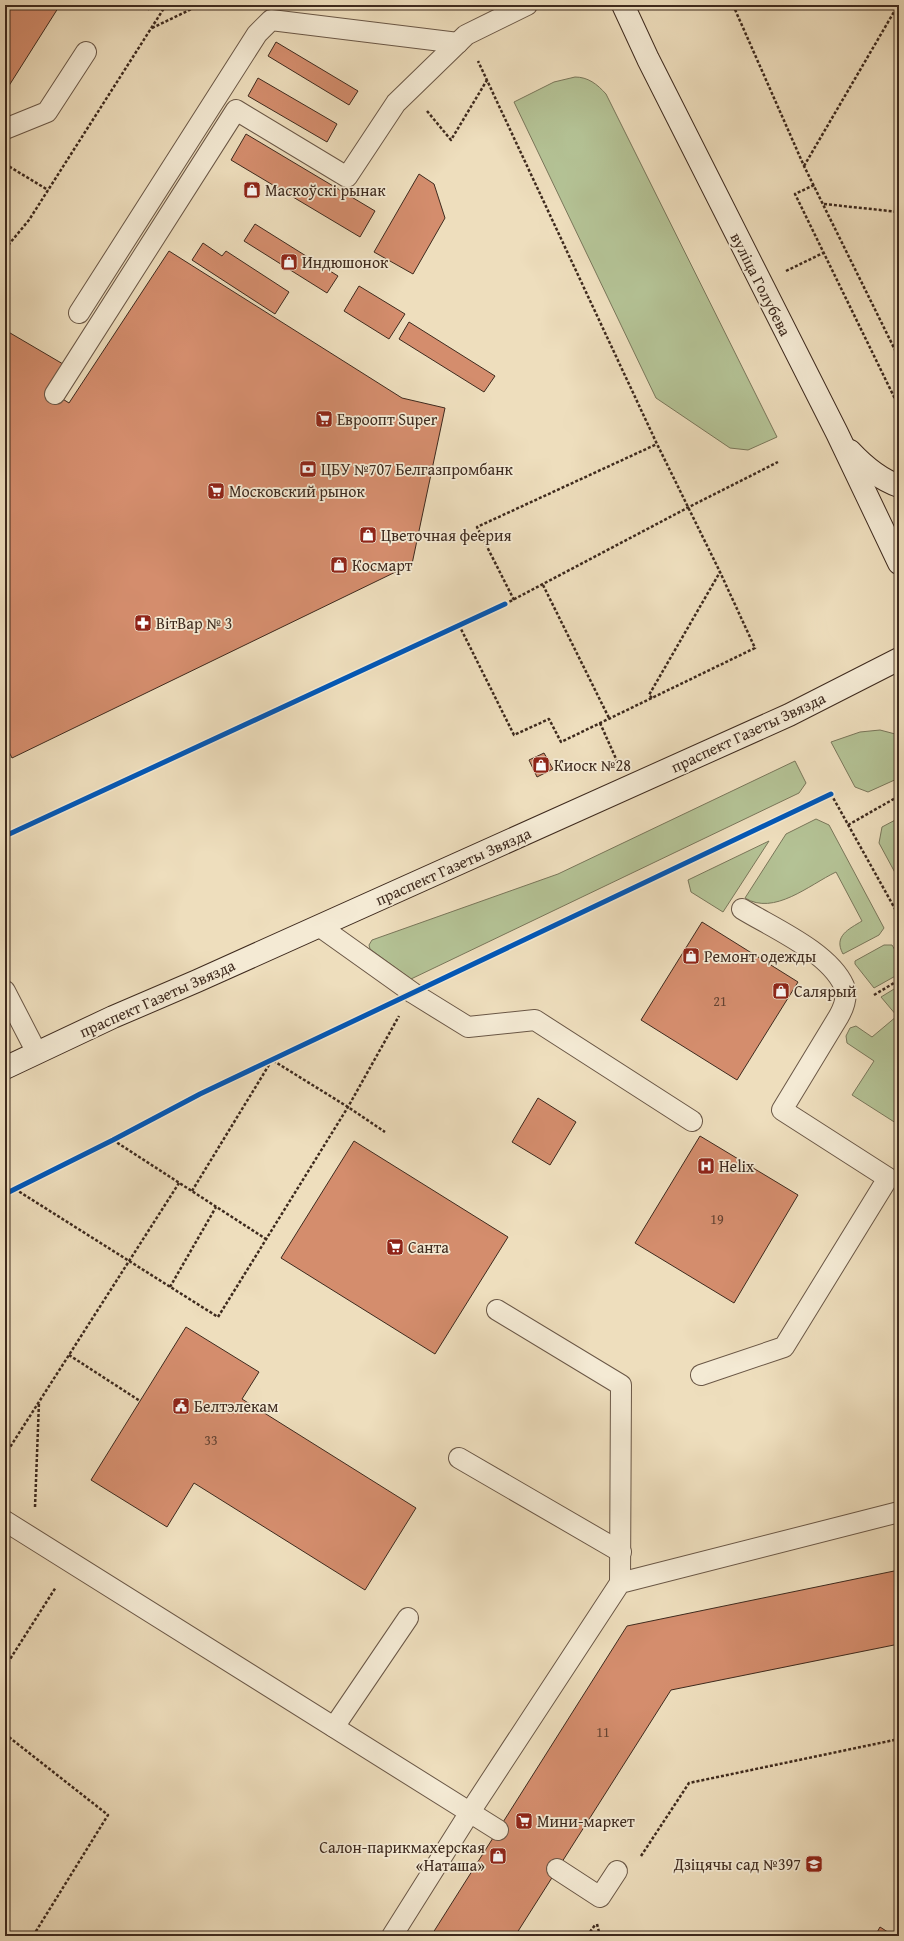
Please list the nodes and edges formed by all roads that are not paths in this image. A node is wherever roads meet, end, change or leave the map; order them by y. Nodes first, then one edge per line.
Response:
1 (527, 5) edge
2 (623, 5) edge
3 (462, 39) junction
4 (86, 52) dead end
5 (5, 129) edge
6 (79, 313) dead end
7 (55, 394) dead end
8 (837, 433) junction
9 (899, 486) edge
10 (899, 563) edge
11 (899, 660) edge
12 (742, 909) dead end
13 (319, 926) junction
14 (5, 992) edge
15 (36, 1053) junction
16 (5, 1068) edge
17 (692, 1121) dead end
18 (497, 1310) dead end
19 (701, 1375) dead end
20 (459, 1458) dead end
21 (899, 1512) edge
22 (5, 1521) edge
23 (620, 1552) junction
24 (620, 1582) junction
25 (408, 1618) dead end
26 (334, 1727) junction
27 (470, 1812) junction
28 (498, 1830) dead end
29 (557, 1870) dead end
30 (617, 1871) dead end
31 (392, 1936) edge

1 - 3 lane
2 - 8 main road, вуліца Голубева
3 - 6 lane
3 - 7 lane
4 - 5 lane
8 - 9 main road
8 - 10 main road, вуліца Голубева
11 - 13 main road, праспект Газеты Звязда
12 - 19 lane
13 - 15 main road, праспект Газеты Звязда
13 - 17 lane
14 - 15 lane
15 - 16 main road, праспект Газеты Звязда
18 - 23 lane
20 - 23 lane
21 - 24 lane
22 - 26 lane
23 - 24 lane
24 - 27 lane
25 - 26 lane
26 - 27 lane
27 - 28 lane
27 - 31 lane
29 - 30 lane

